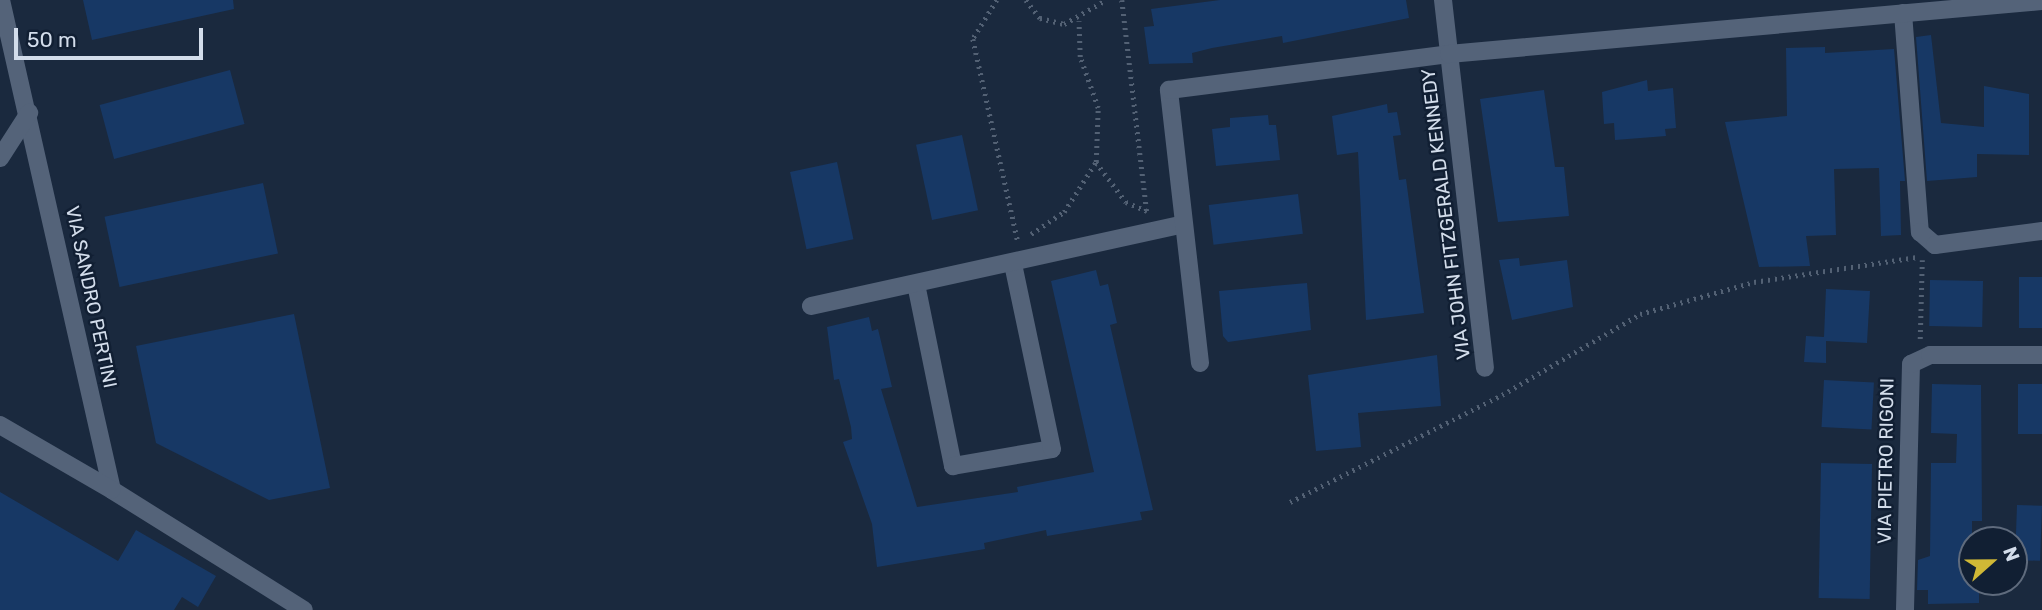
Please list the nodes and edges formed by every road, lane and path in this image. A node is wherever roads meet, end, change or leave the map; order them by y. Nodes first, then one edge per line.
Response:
1 (1, 0) edge
2 (997, 0) edge
3 (1026, 0) edge
4 (1106, 0) edge
5 (1122, 0) edge
6 (1443, 0) edge
7 (2042, 1) edge
8 (1861, 8) edge
9 (1903, 13) junction
10 (1079, 21) junction
11 (1449, 54) junction
12 (29, 113) junction
13 (0, 158) edge
14 (1096, 162) junction
15 (1147, 211) junction
16 (1183, 224) junction
17 (1149, 231) junction
18 (2042, 231) edge
19 (1017, 239) junction
20 (1928, 250) junction
21 (1018, 261) junction
22 (916, 284) junction
23 (811, 306) dead end
24 (2042, 355) edge
25 (1919, 356) junction
26 (1200, 363) dead end
27 (1485, 368) dead end
28 (0, 425) edge
29 (111, 490) junction
30 (1290, 502) dead end
31 (304, 610) edge
32 (1905, 610) edge

1 - 12 street, VIA SANDRO PERTINI
2 - 19 path
3 - 10 path
4 - 10 path
5 - 15 path
6 - 11 street, VIA JOHN FITZGERALD KENNEDY
7 - 9 street
8 - 9 street
8 - 11 street
9 - 20 street
10 - 14 path
11 - 16 street, VIA JOHN FITZGERALD KENNEDY
11 - 27 street, VIA JOHN FITZGERALD KENNEDY
12 - 13 street
12 - 29 street, VIA SANDRO PERTINI
14 - 15 path
14 - 19 path
15 - 17 path
16 - 17 street
16 - 26 street, VIA JOHN FITZGERALD KENNEDY
17 - 21 street
18 - 20 street
19 - 21 path
20 - 25 path
20 - 30 path
21 - 22 street
21 - 22 street
22 - 23 street
24 - 25 street
25 - 32 street, VIA PIETRO RIGONI
28 - 29 street
29 - 31 street

